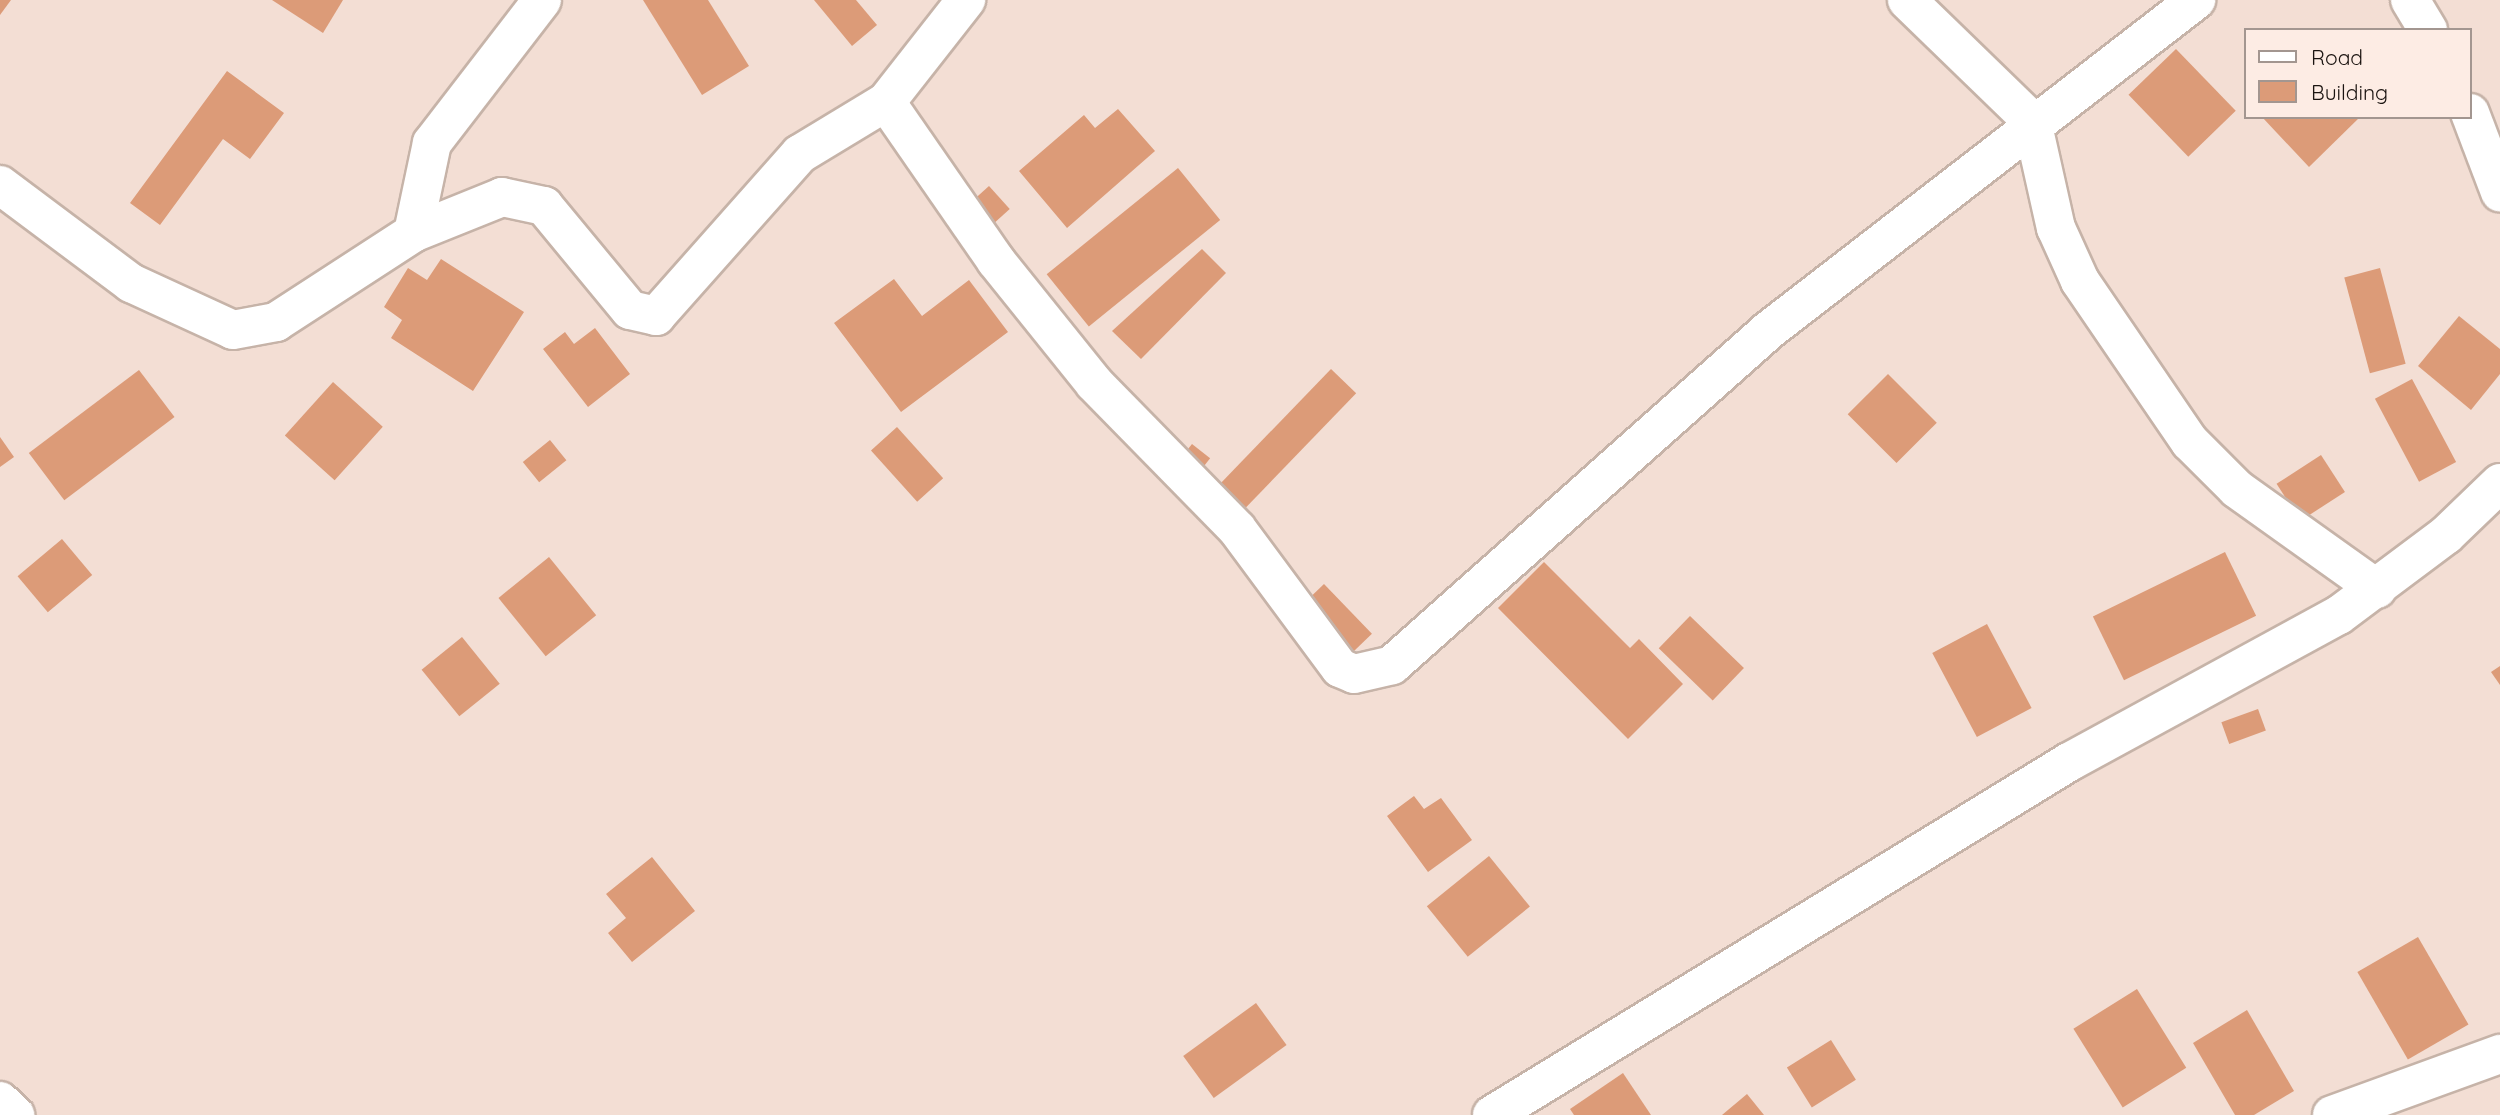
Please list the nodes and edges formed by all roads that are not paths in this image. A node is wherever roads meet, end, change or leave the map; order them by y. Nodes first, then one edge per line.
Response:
1 (542, 0) edge
2 (966, 0) edge
3 (1907, 0) edge
4 (2196, 0) edge
5 (2410, 0) edge
6 (2427, 28) edge
7 (886, 102) junction
8 (2481, 116) edge
9 (2032, 121) junction
10 (0, 185) edge
11 (2500, 192) edge
12 (413, 233) junction
13 (2500, 483) edge
14 (2377, 589) junction
15 (2500, 1054) edge
16 (0, 1101) edge
17 (15, 1115) edge
18 (1493, 1115) edge
19 (2332, 1115) edge

1 - 12 street
2 - 7 street
3 - 9 street
4 - 9 street
5 - 6 street
7 - 9 street
7 - 12 street
8 - 11 street
9 - 14 street
10 - 12 street
13 - 14 street
14 - 18 street
15 - 19 street
16 - 17 street

